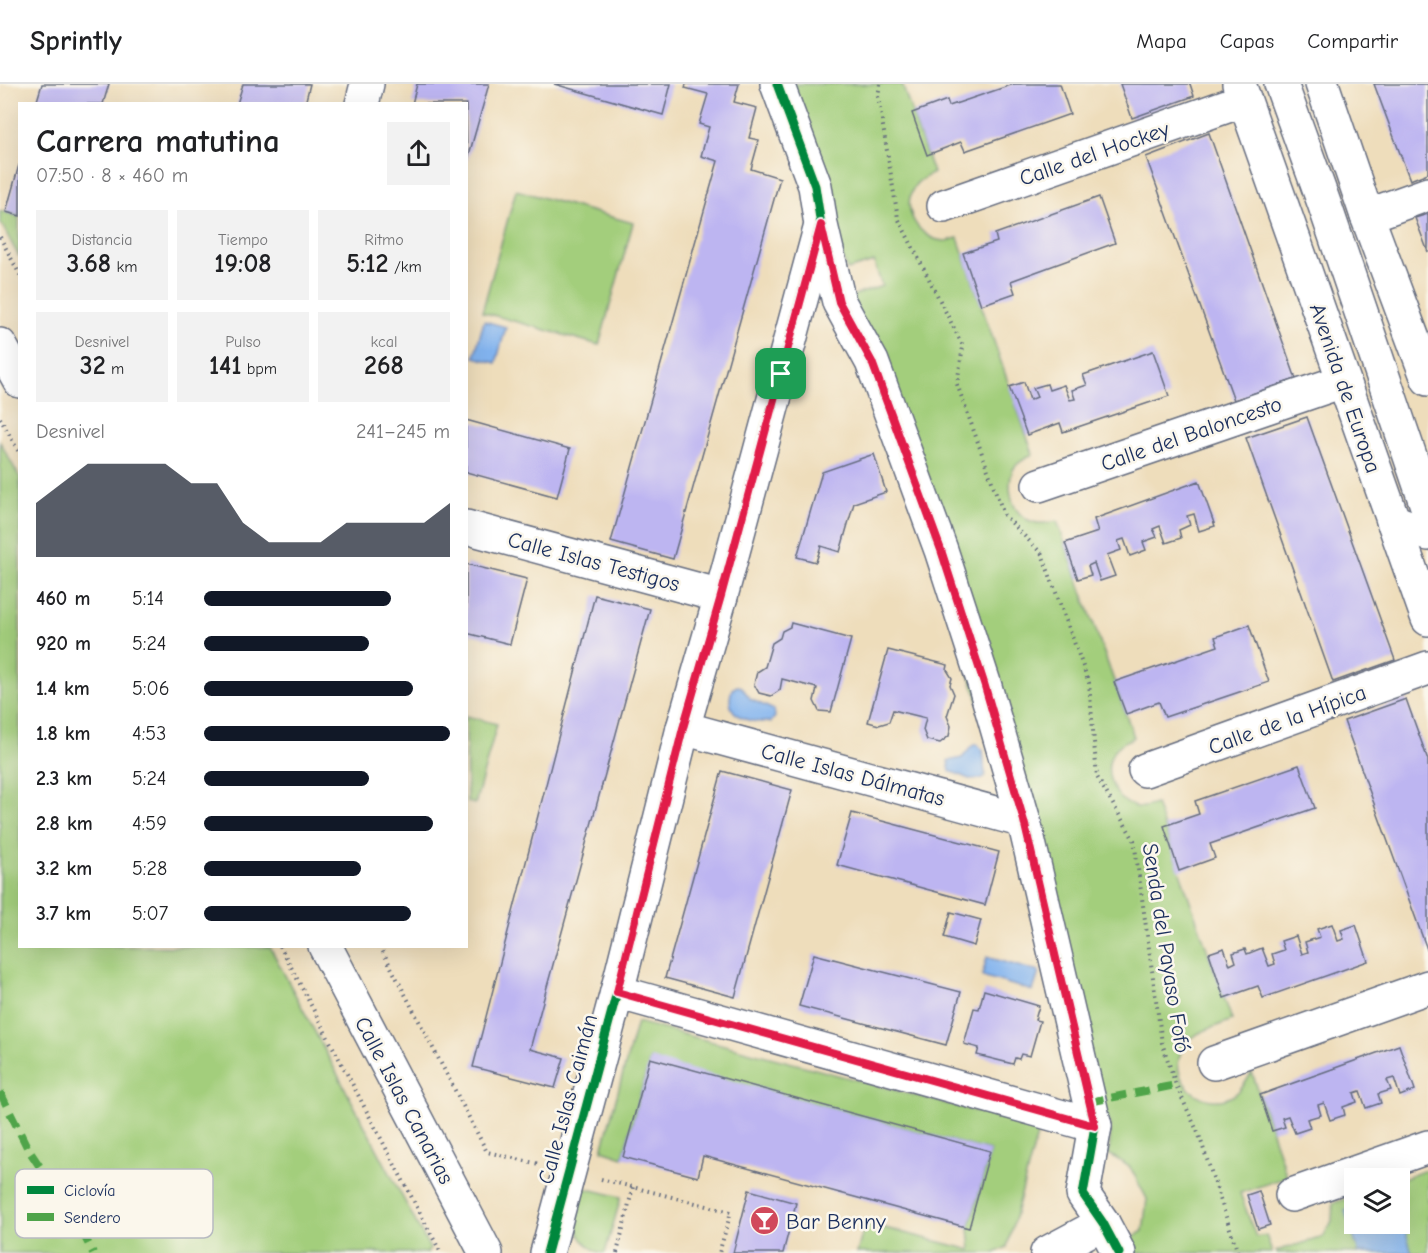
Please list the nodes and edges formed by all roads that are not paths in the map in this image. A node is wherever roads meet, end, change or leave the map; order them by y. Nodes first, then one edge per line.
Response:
1 (367, 84) edge
2 (777, 84) edge
3 (1281, 84) edge
4 (1322, 84) edge
5 (1241, 92) edge
6 (362, 102) edge
7 (1428, 194) edge
8 (1324, 203) junction
9 (944, 206) dead end
10 (1367, 216) junction
11 (821, 225) junction
12 (1299, 255) junction
13 (1415, 343) junction
14 (0, 345) edge
15 (18, 377) edge
16 (1428, 379) edge
17 (1343, 381) junction
18 (1386, 387) junction
19 (1039, 485) dead end
20 (1428, 510) edge
21 (1393, 521) junction
22 (468, 527) edge
23 (1428, 534) edge
24 (721, 596) junction
25 (1428, 619) edge
26 (1428, 668) edge
27 (683, 728) junction
28 (1145, 770) dead end
29 (1024, 821) junction
30 (326, 948) edge
31 (1428, 987) edge
32 (617, 992) junction
33 (1214, 1063) dead end
34 (1095, 1126) junction
35 (1428, 1147) edge
36 (1293, 1195) dead end
37 (1102, 1222) junction
38 (486, 1253) edge
39 (547, 1253) edge
40 (1047, 1253) edge
41 (1119, 1253) edge

1 - 6 street
2 - 11 street
3 - 8 street, Avenida de Europa
4 - 10 street
5 - 9 street, Calle del Hockey
5 - 12 street, Avenida de Europa
7 - 10 street
8 - 12 street
8 - 18 street, Avenida de Europa
10 - 13 street
11 - 24 street, Calle Islas Caimán
11 - 29 street
12 - 17 street, Avenida de Europa
13 - 16 street
13 - 18 street, Avenida de Europa
14 - 15 street
17 - 19 street, Calle del Baloncesto
17 - 21 street, Avenida de Europa
18 - 20 street, Avenida de Europa
21 - 23 street
21 - 25 street, Avenida de Europa
22 - 24 street, Calle Islas Testigos
24 - 27 street, Calle Islas Caimán
26 - 28 street, Calle de la Hípica
27 - 29 street, Calle Islas Dálmatas
27 - 32 street, Calle Islas Caimán
29 - 34 street
30 - 38 street, Calle Islas Canarias
31 - 33 street
32 - 34 street
32 - 39 street, Calle Islas Caimán
34 - 37 street
35 - 36 street
37 - 40 street
37 - 41 street

